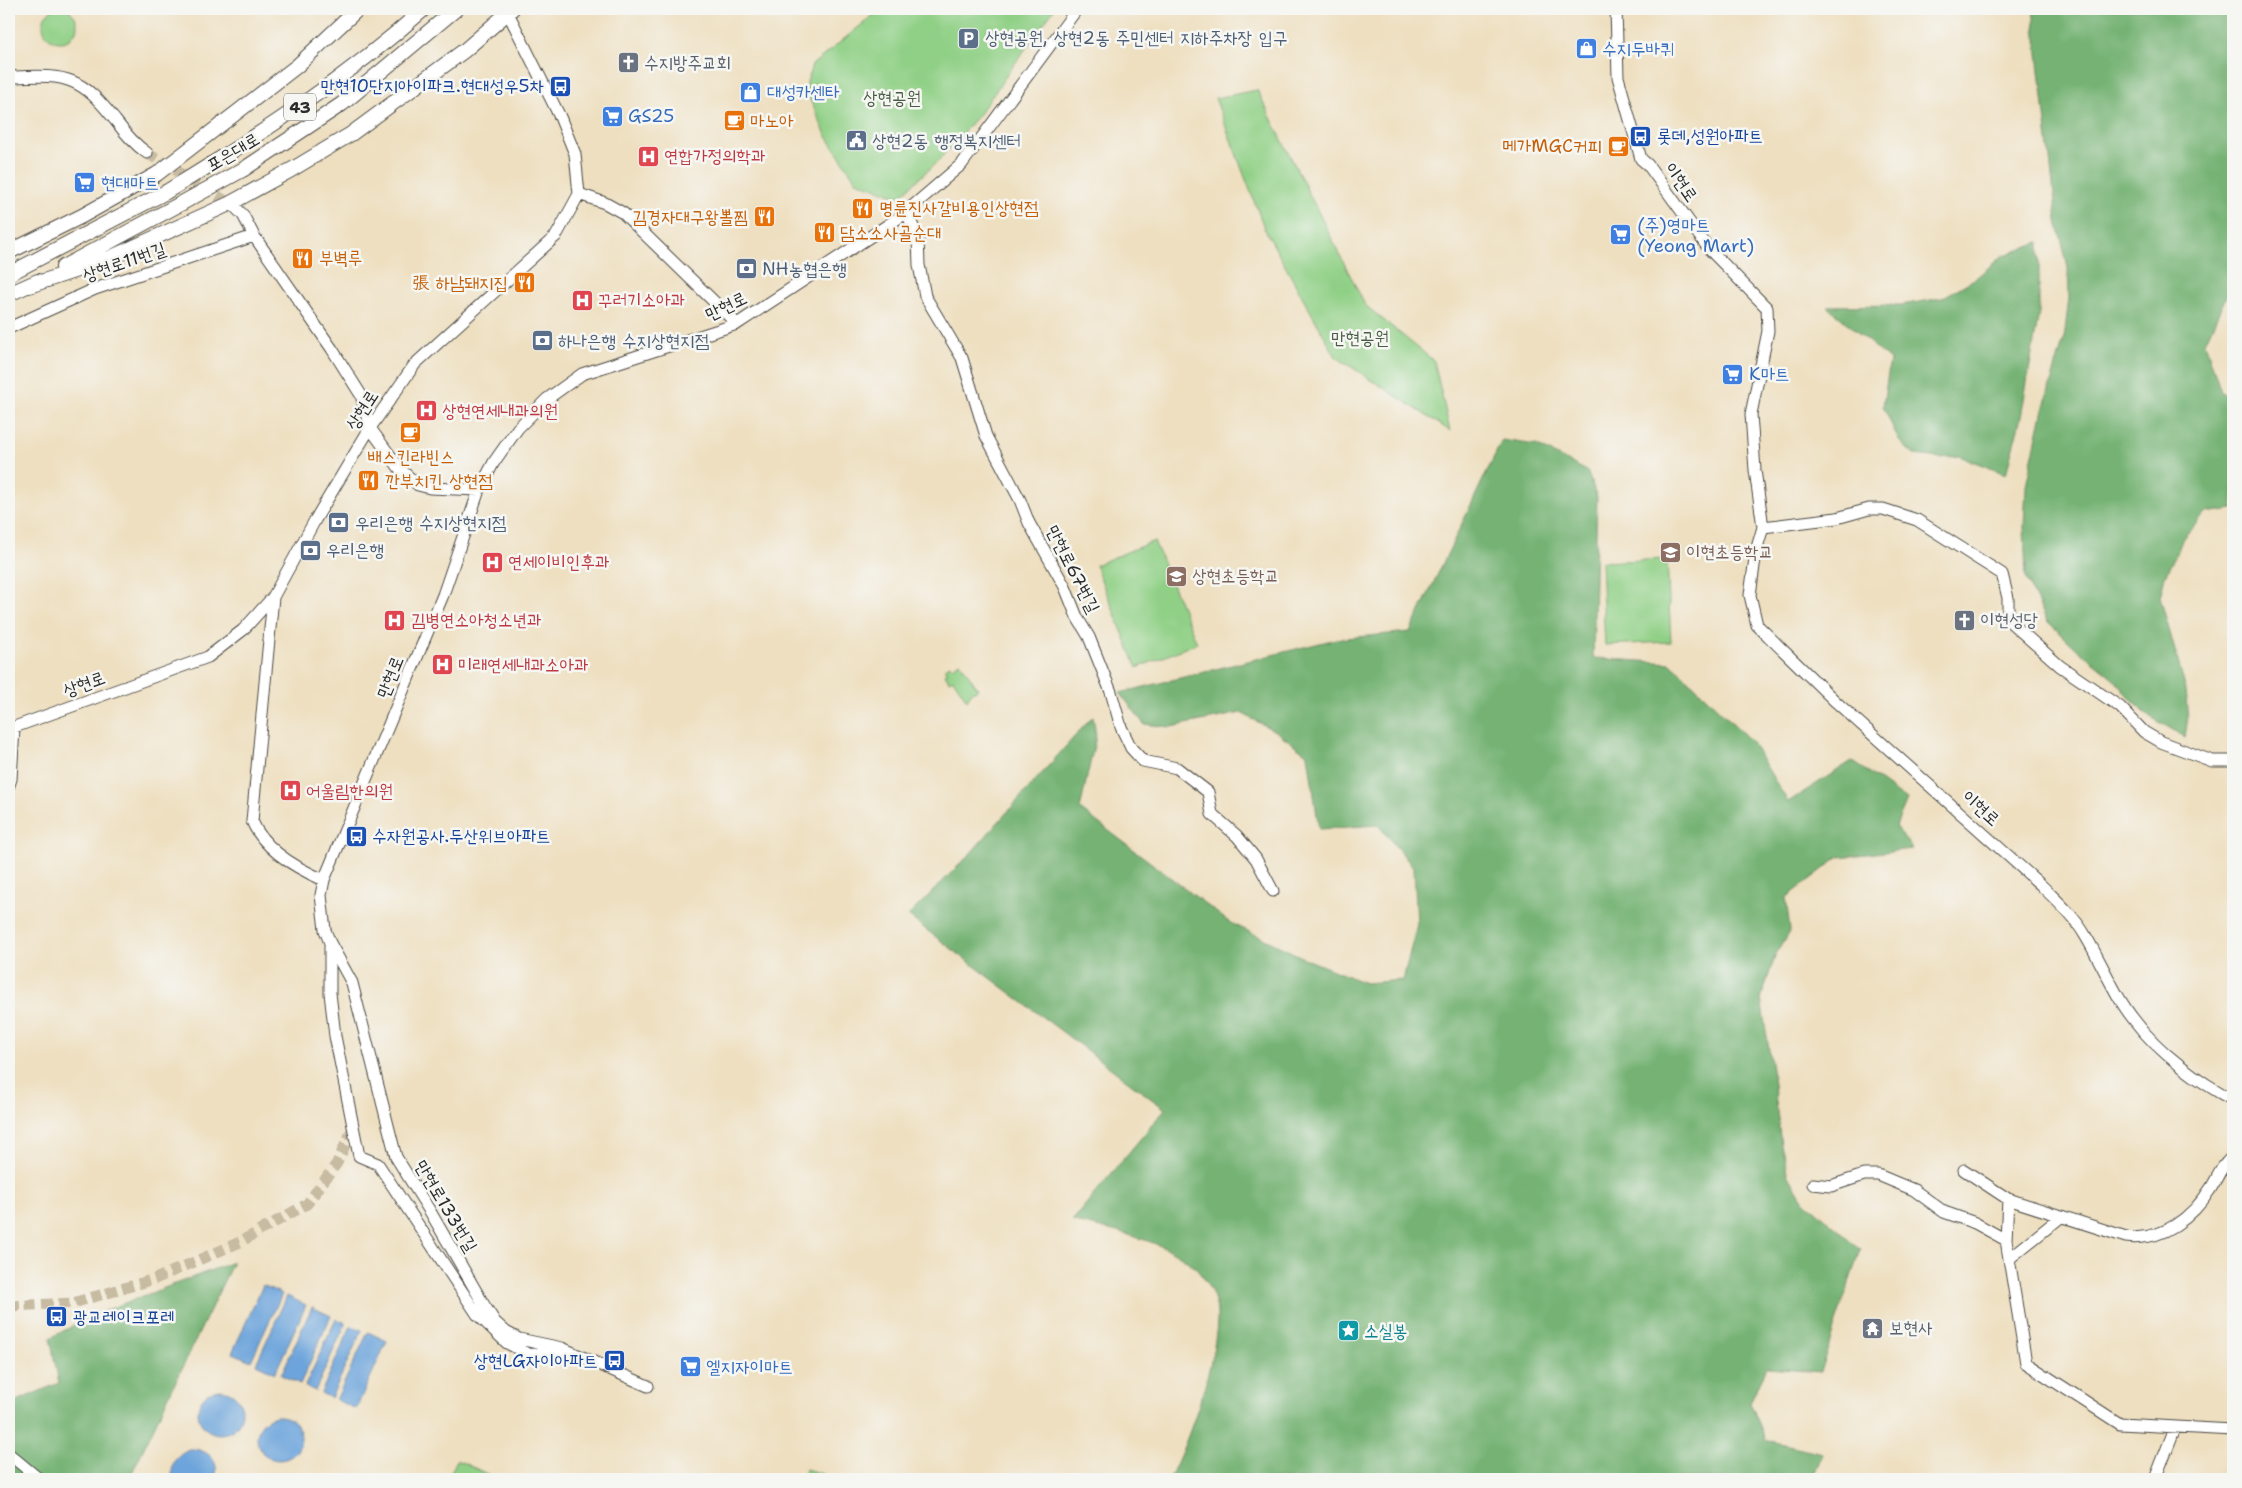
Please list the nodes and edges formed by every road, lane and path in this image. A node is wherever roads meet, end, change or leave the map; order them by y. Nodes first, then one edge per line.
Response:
1 (358, 9) edge
2 (424, 9) edge
3 (456, 9) edge
4 (1078, 9) edge
5 (1616, 9) edge
6 (508, 10) edge
7 (9, 75) edge
8 (147, 153) tunnel mouth
9 (579, 194) junction
10 (234, 206) tunnel mouth
11 (906, 211) junction
12 (254, 236) junction
13 (9, 252) edge
14 (9, 274) edge
15 (30, 286) junction
16 (9, 294) edge
17 (737, 324) junction
18 (9, 328) edge
19 (370, 428) junction
20 (479, 490) junction
21 (1763, 527) junction
22 (273, 597) junction
23 (11, 728) edge
24 (2233, 761) edge
25 (9, 785) edge
26 (324, 880) junction
27 (1273, 891) dead end
28 (330, 943) junction
29 (2233, 1100) edge
30 (2233, 1157) edge
31 (1964, 1170) dead end
32 (1813, 1184) dead end
33 (2008, 1199) junction
34 (2062, 1216) junction
35 (2006, 1240) junction
36 (2010, 1258) junction
37 (579, 1356) junction
38 (648, 1386) dead end
39 (2176, 1428) junction
40 (2233, 1430) edge
41 (9, 1454) edge
42 (39, 1479) edge
43 (2154, 1479) edge

1 - 13 main road
2 - 14 main road, 포은대로 / 43, bridge
3 - 15 main road, 포은대로 / 43, bridge
4 - 11 street, 만현로
5 - 21 street, 이현로
6 - 9 street
6 - 15 main road
7 - 8 street
9 - 17 street
9 - 19 street, 상현로
10 - 12 street
11 - 17 street, 만현로
11 - 27 street, 만현로67번길
12 - 18 street, 상현로11번길
12 - 19 street
15 - 16 main road, 포은대로 / 43
17 - 20 street, 만현로
19 - 20 street
19 - 22 street, 상현로
20 - 26 street, 만현로
21 - 24 street
21 - 29 street, 이현로
22 - 23 street, 상현로
22 - 26 street
23 - 25 street
26 - 28 street, 만현로
28 - 37 street, 만현로133번길
28 - 37 street
30 - 34 street
31 - 33 street
32 - 35 street
33 - 34 street
33 - 35 street
34 - 36 street
35 - 36 street
36 - 39 street
37 - 38 street, 만현로133번길
39 - 40 street
39 - 43 street
41 - 42 street

